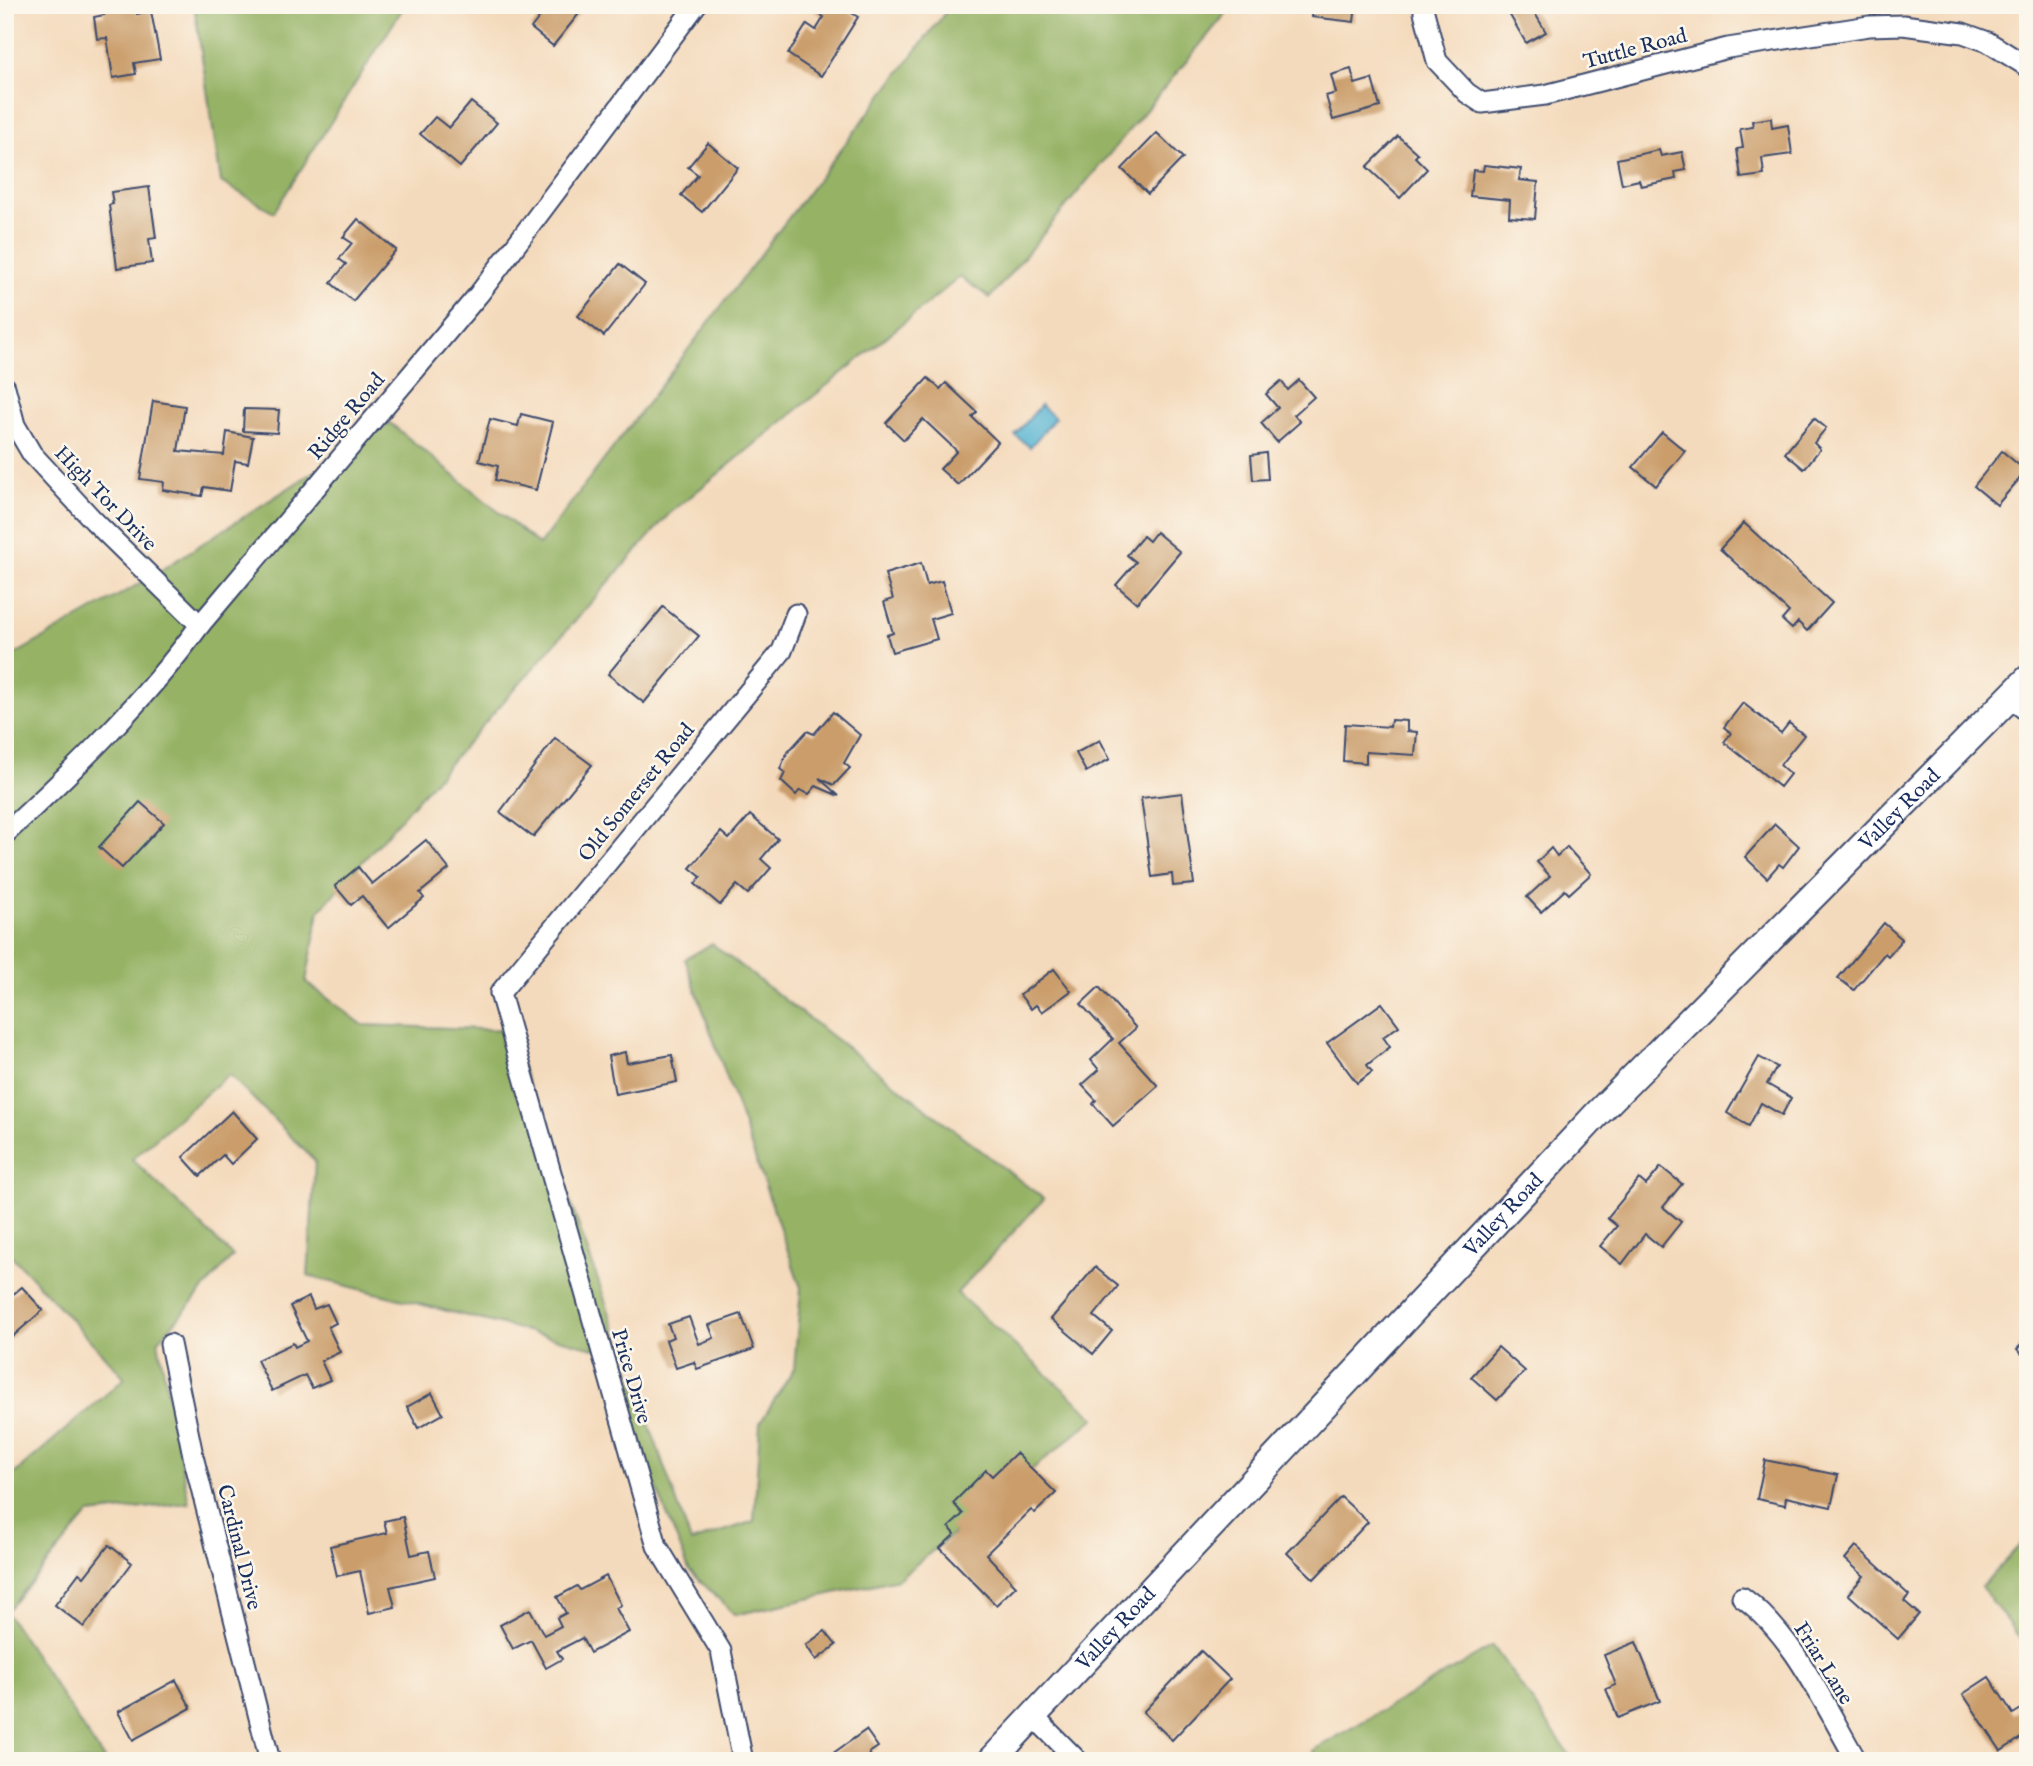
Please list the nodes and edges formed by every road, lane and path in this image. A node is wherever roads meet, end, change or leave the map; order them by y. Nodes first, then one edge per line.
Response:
1 (696, 5) edge
2 (1424, 12) dead end
3 (2028, 67) edge
4 (5, 387) edge
5 (796, 614) dead end
6 (200, 625) junction
7 (2022, 696) edge
8 (5, 835) edge
9 (500, 993) joint
10 (170, 1344) dead end
11 (1742, 1597) dead end
12 (1033, 1716) junction
13 (270, 1761) edge
14 (743, 1761) edge
15 (991, 1761) edge
16 (1078, 1761) edge
17 (1857, 1761) edge

1 - 6 street, Ridge Road
2 - 3 street, Tuttle Road
4 - 6 street, High Tor Drive
5 - 9 street, Old Somerset Road
6 - 8 street, Ridge Road
7 - 12 main road, Valley Road
9 - 14 street, Price Drive
10 - 13 street, Cardinal Drive
11 - 17 street, Friar Lane
12 - 15 main road, Valley Road
12 - 16 street

